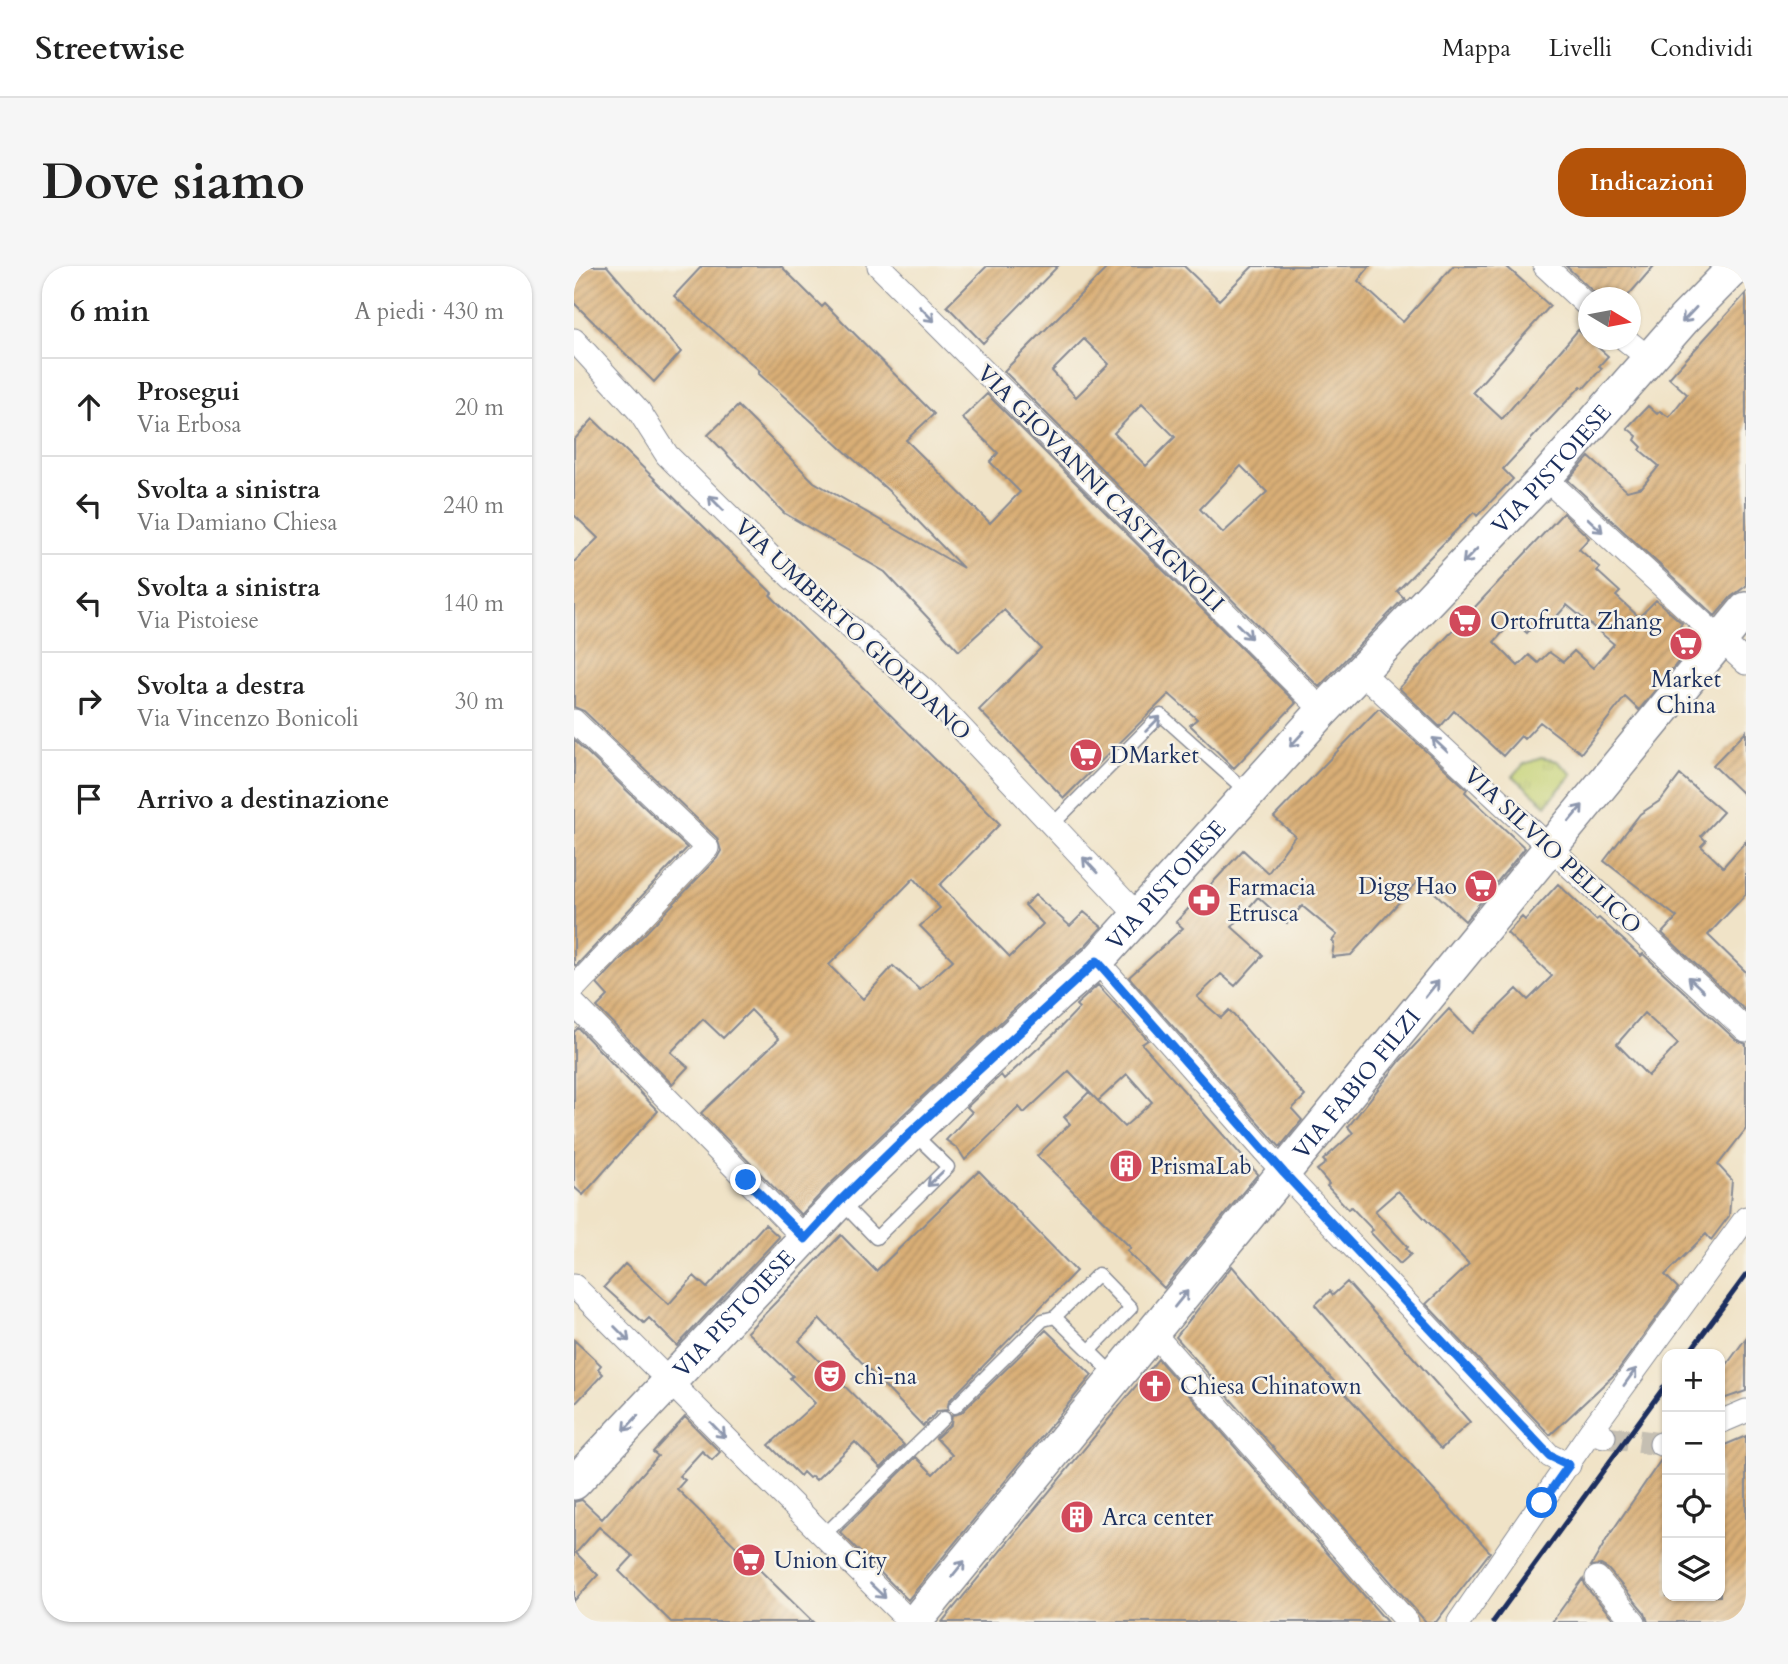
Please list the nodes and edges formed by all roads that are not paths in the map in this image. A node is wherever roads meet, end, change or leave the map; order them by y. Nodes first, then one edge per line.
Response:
1 (879, 266) edge
2 (1545, 266) edge
3 (1736, 266) edge
4 (1578, 297) edge
5 (574, 340) edge
6 (1641, 348) edge
7 (1638, 350) edge
8 (1545, 478) junction
9 (1746, 609) edge
10 (1720, 639) junction
11 (1746, 663) edge
12 (1360, 671) junction
13 (1323, 710) junction
14 (574, 721) edge
15 (1247, 793) junction
16 (1053, 824) junction
17 (1550, 846) junction
18 (1137, 915) junction
19 (1097, 961) junction
20 (574, 988) edge
21 (574, 1004) edge
22 (1746, 1031) edge
23 (911, 1132) junction
24 (1284, 1173) junction
25 (840, 1201) junction
26 (1746, 1218) edge
27 (805, 1239) junction
28 (574, 1286) edge
29 (1055, 1317) junction
30 (1153, 1333) junction
31 (1089, 1351) junction
32 (1116, 1378) junction
33 (670, 1382) junction
34 (955, 1407) dead end
35 (1746, 1411) edge
36 (944, 1418) dead end
37 (1725, 1420) edge
38 (1569, 1465) junction
39 (574, 1483) edge
40 (822, 1537) junction
41 (1597, 1578) dead end
42 (912, 1622) edge
43 (1407, 1622) edge
44 (1459, 1622) edge
45 (1634, 1622) edge

1 -> 13 street, VIA GIOVANNI CASTAGNOLI
2 - 4 street
3 -> 6 street, VIA PISTOIESE
16 -> 5 street, VIA UMBERTO GIORDANO
7 - 8 street, VIA PISTOIESE
8 -> 10 street
8 -> 12 street, VIA PISTOIESE
9 - 10 street, VIA FABIO FILZI
10 - 11 street
17 -> 10 street, VIA FABIO FILZI
12 - 13 street, VIA PISTOIESE
17 -> 12 street, VIA SILVIO PELLICO
13 -> 15 street, VIA PISTOIESE
14 - 20 street
16 -> 15 lane
15 - 18 street, VIA PISTOIESE
18 -> 16 street, VIA UMBERTO GIORDANO
22 -> 17 street, VIA SILVIO PELLICO
24 -> 17 street, VIA FABIO FILZI
18 - 19 street, VIA PISTOIESE
19 - 23 street, VIA PISTOIESE
19 - 24 street
21 - 27 street
23 - 25 street, VIA PISTOIESE
23 -> 25 lane
30 -> 24 street, VIA FABIO FILZI
24 - 38 street
25 - 27 street, VIA PISTOIESE
38 -> 26 street
27 - 33 street, VIA PISTOIESE
28 -> 33 street
29 - 31 lane
29 - 31 lane
29 - 34 lane
30 - 32 street, VIA FABIO FILZI
30 - 43 street
31 - 32 lane
42 -> 32 street, VIA FABIO FILZI
33 -> 39 street, VIA PISTOIESE
33 -> 40 street
35 - 37 street
36 - 40 lane
38 - 44 street
40 -> 42 street
41 - 45 street

